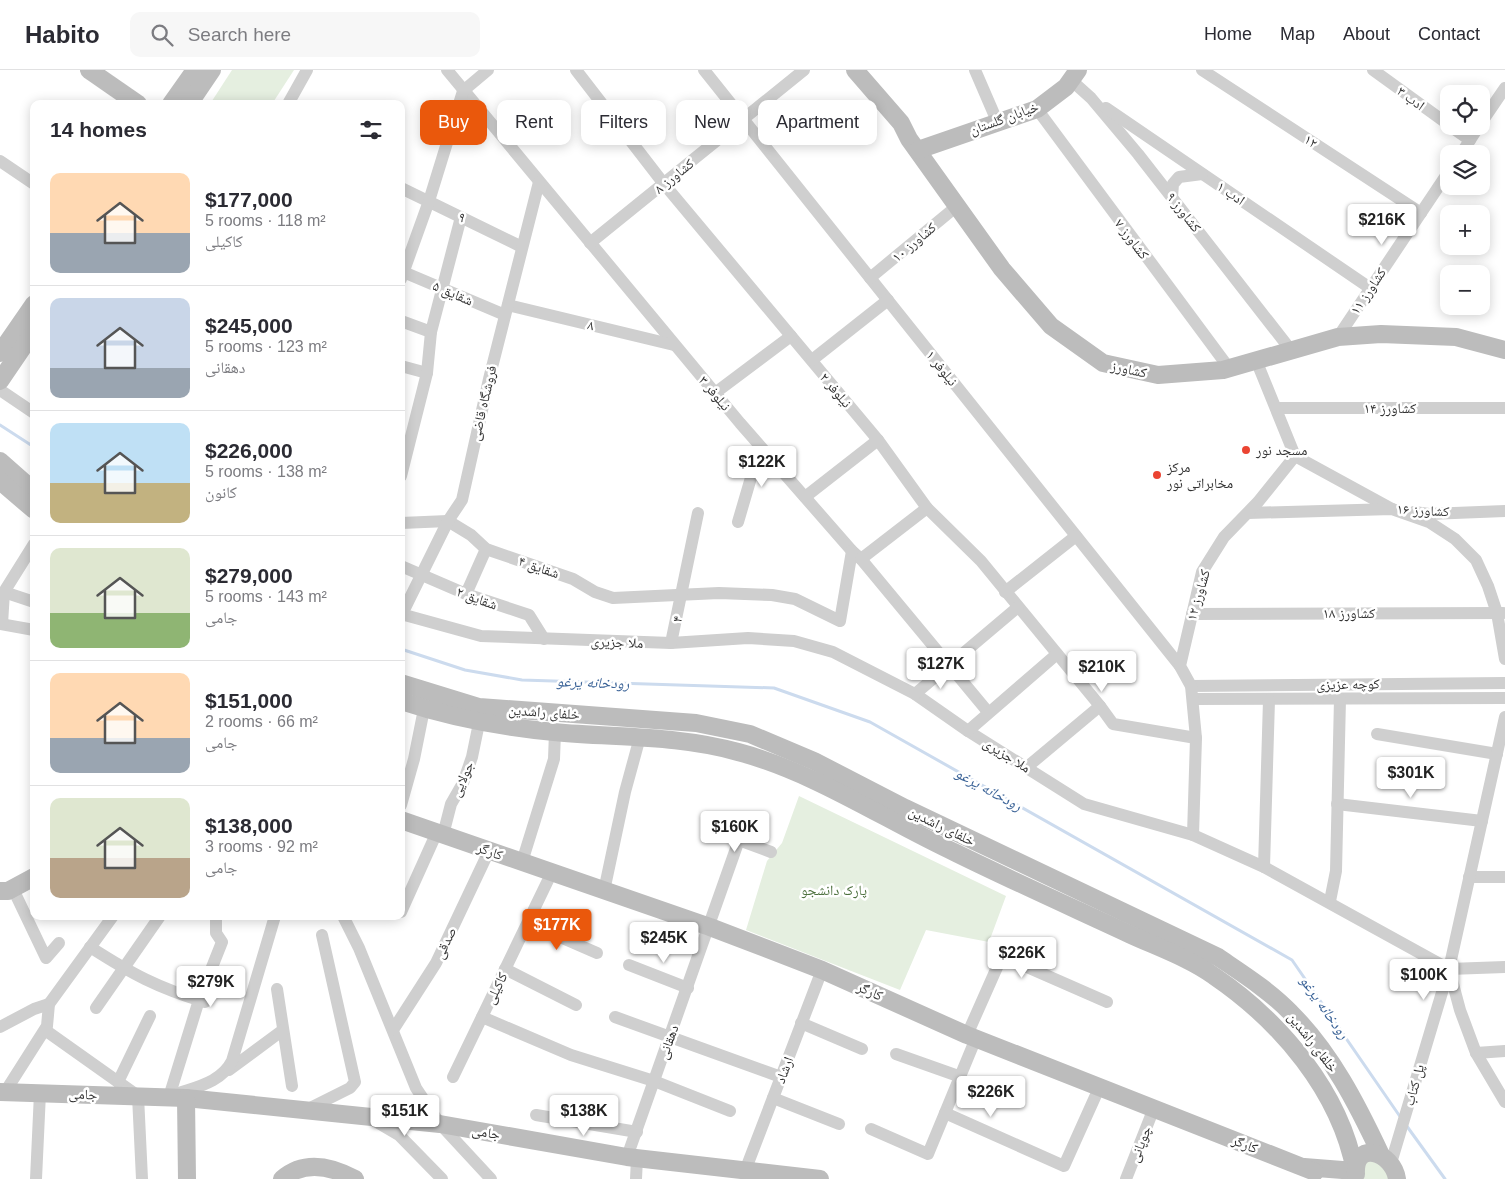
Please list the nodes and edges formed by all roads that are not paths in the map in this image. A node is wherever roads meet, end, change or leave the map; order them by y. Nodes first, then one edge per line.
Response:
1 (89, 70) edge
2 (195, 70) edge
3 (212, 70) edge
4 (307, 70) edge
5 (447, 70) edge
6 (488, 70) edge
7 (576, 70) edge
8 (704, 70) edge
9 (804, 70) edge
10 (843, 70) edge
11 (855, 70) edge
12 (975, 70) edge
13 (1202, 70) edge
14 (1373, 70) edge
15 (1075, 75) edge
16 (1505, 88) edge
17 (463, 91) junction
18 (1091, 98) junction
19 (132, 100) edge
20 (174, 100) edge
21 (192, 100) edge
22 (290, 100) edge
23 (728, 100) edge
24 (1036, 109) junction
25 (1490, 110) edge
26 (748, 117) edge
27 (1440, 119) edge
28 (997, 121) junction
29 (748, 125) edge
30 (1463, 135) edge
31 (1473, 135) edge
32 (1470, 140) junction
33 (913, 144) junction
34 (713, 145) edge
35 (1467, 145) edge
36 (0, 161) edge
37 (1202, 174) junction
38 (30, 181) edge
39 (539, 182) junction
40 (664, 184) junction
41 (1440, 184) edge
42 (405, 190) edge
43 (1172, 197) junction
44 (429, 201) junction
45 (957, 206) junction
46 (1421, 213) junction
47 (461, 217) junction
48 (590, 243) junction
49 (522, 247) junction
50 (405, 266) edge
51 (405, 275) edge
52 (870, 278) junction
53 (442, 288) junction
54 (1370, 288) junction
55 (888, 300) junction
56 (30, 310) edge
57 (506, 310) junction
58 (405, 322) edge
59 (431, 332) junction
60 (791, 336) junction
61 (30, 337) edge
62 (1338, 337) junction
63 (674, 345) junction
64 (1290, 349) junction
65 (1505, 350) edge
66 (0, 353) edge
67 (812, 360) junction
68 (1256, 360) junction
69 (405, 367) edge
70 (1228, 368) junction
71 (427, 374) junction
72 (0, 381) edge
73 (0, 390) edge
74 (715, 393) junction
75 (1276, 408) junction
76 (1505, 408) edge
77 (30, 410) edge
78 (878, 440) junction
79 (760, 447) junction
80 (1295, 456) junction
81 (405, 460) edge
82 (0, 461) edge
83 (0, 481) edge
84 (30, 487) edge
85 (805, 497) junction
86 (30, 507) edge
87 (927, 508) junction
88 (1392, 509) junction
89 (1505, 510) edge
90 (698, 513) dead end
91 (1248, 513) junction
92 (448, 520) junction
93 (738, 522) dead end
94 (405, 523) edge
95 (1076, 536) junction
96 (486, 549) junction
97 (30, 550) edge
98 (857, 555) junction
99 (405, 568) edge
100 (421, 575) junction
101 (4, 592) junction
102 (1005, 592) junction
103 (466, 594) junction
104 (683, 595) junction
105 (30, 601) edge
106 (1018, 607) junction
107 (405, 608) edge
108 (1501, 613) edge
109 (1192, 614) junction
110 (405, 615) edge
111 (1, 624) edge
112 (30, 629) edge
113 (544, 639) junction
114 (671, 643) junction
115 (1057, 654) junction
116 (1505, 659) edge
117 (948, 665) junction
118 (1180, 666) junction
119 (1505, 683) edge
120 (405, 684) edge
121 (1190, 686) junction
122 (916, 694) junction
123 (1505, 698) edge
124 (1193, 699) junction
125 (1340, 699) junction
126 (1269, 700) junction
127 (405, 702) edge
128 (1100, 706) junction
129 (424, 709) junction
130 (988, 712) junction
131 (1505, 717) edge
132 (479, 723) junction
133 (968, 731) junction
134 (555, 732) junction
135 (1377, 734) dead end
136 (640, 737) junction
137 (1196, 738) junction
138 (1497, 754) junction
139 (1027, 766) junction
140 (405, 791) edge
141 (1337, 804) junction
142 (405, 821) edge
143 (1482, 821) junction
144 (709, 829) dead end
145 (440, 834) junction
146 (1193, 835) junction
147 (739, 840) junction
148 (489, 851) junction
149 (771, 852) dead end
150 (522, 862) junction
151 (1264, 867) junction
152 (552, 872) junction
153 (30, 875) edge
154 (1469, 877) junction
155 (1505, 877) edge
156 (6, 890) edge
157 (604, 892) junction
158 (1330, 901) junction
159 (405, 904) edge
160 (110, 920) edge
161 (157, 920) edge
162 (216, 920) edge
163 (274, 920) edge
164 (345, 920) edge
165 (528, 923) junction
166 (710, 927) junction
167 (322, 935) dead end
168 (59, 943) dead end
169 (90, 947) junction
170 (597, 953) dead end
171 (629, 965) dead end
172 (1505, 967) edge
173 (124, 969) junction
174 (505, 969) junction
175 (1449, 969) junction
176 (822, 970) junction
177 (688, 988) junction
178 (277, 989) dead end
179 (202, 1001) junction
180 (1107, 1002) dead end
181 (49, 1004) junction
182 (576, 1005) dead end
183 (96, 1008) dead end
184 (150, 1016) dead end
185 (482, 1017) junction
186 (615, 1017) dead end
187 (801, 1023) junction
188 (0, 1027) edge
189 (45, 1030) junction
190 (283, 1030) junction
191 (393, 1030) junction
192 (671, 1036) junction
193 (971, 1036) junction
194 (862, 1049) dead end
195 (1505, 1051) edge
196 (1476, 1053) junction
197 (896, 1054) dead end
198 (227, 1071) junction
199 (453, 1077) dead end
200 (781, 1077) junction
201 (961, 1078) junction
202 (654, 1081) junction
203 (118, 1082) junction
204 (292, 1086) dead end
205 (1100, 1086) junction
206 (2, 1092) edge
207 (40, 1093) junction
208 (138, 1096) junction
209 (177, 1098) junction
210 (773, 1098) junction
211 (1505, 1102) edge
212 (1154, 1108) junction
213 (306, 1110) junction
214 (730, 1111) dead end
215 (945, 1113) junction
216 (536, 1115) dead end
217 (367, 1116) junction
218 (440, 1124) junction
219 (839, 1124) dead end
220 (870, 1129) dead end
221 (636, 1132) junction
222 (632, 1158) junction
223 (1390, 1166) edge
224 (1304, 1168) junction
225 (750, 1174) edge
226 (1356, 1175) edge
227 (36, 1179) edge
228 (142, 1179) edge
229 (187, 1179) edge
230 (282, 1179) edge
231 (354, 1179) edge
232 (442, 1179) edge
233 (491, 1179) edge
234 (636, 1179) edge
235 (820, 1179) edge
236 (1126, 1179) edge
237 (1332, 1179) edge

1 - 19 main road
2 - 20 main road
3 - 21 main road
4 - 22 street
5 - 17 street, نیلوفر ۳
6 - 17 street
7 - 40 street, نیلوفر ۲
8 - 23 street, نیلوفر ۱
9 - 26 street, کشاورز ۸
10 - 33 main road
11 - 33 main road, کشاورز
12 - 28 street
13 - 46 street, ۱۲
14 - 27 street, ادب ۳
15 - 18 street, کشاورز ۹
15 - 24 main road, خیابان گلستان
16 - 25 street
17 - 39 street, نیلوفر ۳
17 - 44 street
18 - 37 street, ادب ۱
18 - 43 street, کشاورز ۹
24 - 28 main road, خیابان گلستان
24 - 70 street, کشاورز ۷
28 - 33 main road, خیابان گلستان
29 - 52 street, نیلوفر ۱
30 - 32 street, ادب ۳
31 - 32 street
32 - 35 street
33 - 45 main road, کشاورز
34 - 40 street, کشاورز ۸
36 - 38 street
37 - 43 street
37 - 54 street, ادب ۱
39 - 48 street, نیلوفر ۳
39 - 49 street, فروشگاه قاضی
40 - 48 street, کشاورز ۸
40 - 60 street, نیلوفر ۲
41 - 46 street, کشاورز ۱۱
42 - 44 street, ۹
43 - 64 street, کشاورز ۹
44 - 47 street, ۹
44 - 50 street
45 - 52 street, کشاورز ۱۰
45 - 70 main road, کشاورز
46 - 54 street, کشاورز ۱۱
47 - 49 street, ۹
47 - 53 street
48 - 63 street, نیلوفر ۳
49 - 57 street, فروشگاه قاضی
51 - 53 street, شقایق ۵
52 - 55 street, نیلوفر ۱
53 - 57 street, شقایق ۵
53 - 59 street
54 - 62 street, کشاورز ۱۱
55 - 67 street
55 - 95 street, نیلوفر ۱
56 - 66 main road
57 - 63 street, ۸
57 - 92 street, فروشگاه قاضی
58 - 59 street
59 - 71 street
60 - 67 street, نیلوفر ۲
60 - 74 street
61 - 72 main road
62 - 64 main road, کشاورز
62 - 65 main road, کشاورز
63 - 74 street, نیلوفر ۳
64 - 68 main road, کشاورز
67 - 78 street, نیلوفر ۲
68 - 70 main road, کشاورز
68 - 75 street
69 - 71 street
71 - 81 street
73 - 77 street
74 - 79 street, نیلوفر ۳
75 - 76 street, کشاورز ۱۴
75 - 80 street
78 - 85 street
78 - 87 street, نیلوفر ۲
79 - 85 street, نیلوفر ۳
79 - 93 street
80 - 88 street, کشاورز ۱۶
80 - 91 street, کشاورز ۱۲
82 - 84 main road
83 - 86 main road
85 - 98 street, نیلوفر ۳
87 - 98 street
87 - 102 street, نیلوفر ۲
88 - 89 street, کشاورز ۱۶
88 - 91 street
88 - 108 street
90 - 104 street, ۴
91 - 109 street, کشاورز ۱۲
92 - 94 street
92 - 96 street, شقایق ۴
92 - 100 street, فروشگاه قاضی
95 - 102 street
95 - 118 street, نیلوفر ۱
96 - 103 street
96 - 104 street, شقایق ۴
97 - 101 street
98 - 104 street, شقایق ۴
98 - 117 street, نیلوفر ۳
99 - 100 street, شقایق ۲
100 - 103 street, شقایق ۲
100 - 107 street, فروشگاه قاضی
101 - 105 street
101 - 111 street
102 - 106 street, نیلوفر ۲
103 - 113 street, شقایق ۲
104 - 114 street, ۴
106 - 115 street, نیلوفر ۲
106 - 117 street
108 - 109 street, کشاورز ۱۸
108 - 116 street
109 - 118 street, کشاورز ۱۲
110 - 113 street, ملا جزیری
111 - 112 street
113 - 114 street, ملا جزیری
114 - 122 street, ملا جزیری
115 - 128 street, نیلوفر ۲
115 - 130 street
117 - 122 street
117 - 130 street, نیلوفر ۳
118 - 121 street
119 - 121 street, کوچه عزیزی
120 - 223 main road, خلفای راشدین
121 - 124 street
122 - 133 street, ملا جزیری
123 - 125 street
124 - 126 street
124 - 137 street
125 - 126 street
125 - 141 street
126 - 151 street
127 - 129 main road
128 - 137 street, نیلوفر ۲
128 - 139 street
129 - 132 main road
129 - 140 street
130 - 133 street
131 - 138 street, پل کتاب
132 - 134 main road
132 - 145 street, جولایی
133 - 139 street, ملا جزیری
134 - 136 main road
134 - 150 street
135 - 138 street
136 - 157 street
136 - 226 main road
137 - 146 street
138 - 143 street, پل کتاب
139 - 146 street, ملا جزیری
141 - 143 street
141 - 158 street
142 - 145 main road, کارگر
143 - 154 street, پل کتاب
144 - 147 street
145 - 148 main road, کارگر
145 - 159 street, جولایی
146 - 151 street, ملا جزیری
147 - 149 street
147 - 166 street, دهقانی
148 - 150 main road, کارگر
148 - 191 street, صدقی
150 - 152 main road, کارگر
151 - 158 street, ملا جزیری
152 - 157 main road, کارگر
152 - 165 street, کاکیلی
153 - 156 main road
154 - 155 street
154 - 175 street, پل کتاب
156 - 168 street
157 - 166 main road, کارگر
158 - 175 street, ملا جزیری
160 - 169 street
161 - 173 street
162 - 179 street
163 - 198 street
164 - 191 street
165 - 170 street
165 - 174 street, کاکیلی
166 - 176 main road, کارگر
166 - 177 street, دهقانی
167 - 213 street
169 - 173 street
169 - 181 street
171 - 177 street
172 - 175 street
173 - 179 street
173 - 183 street
174 - 182 street
174 - 185 street, کاکیلی
175 - 196 street
175 - 223 street, پل کتاب
176 - 187 street, ارشاد
176 - 193 main road, کارگر
177 - 192 street, دهقانی
178 - 190 street
179 - 209 street
180 - 193 street
181 - 188 street
181 - 189 street
184 - 203 street
185 - 199 street, کاکیلی
185 - 202 street
186 - 192 street
187 - 194 street
187 - 200 street, ارشاد
189 - 203 street
189 - 206 street
190 - 198 street
190 - 204 street
191 - 218 street
192 - 200 street
192 - 202 street, دهقانی
193 - 201 street
193 - 205 main road, کارگر
195 - 196 street
196 - 211 street
197 - 201 street
198 - 209 street
200 - 210 street, ارشاد
201 - 215 street
202 - 214 street
202 - 221 street, دهقانی
203 - 208 street
205 - 212 main road, کارگر
205 - 215 street
206 - 207 main road, جامی
207 - 208 main road, جامی
207 - 227 street
208 - 209 main road, جامی
208 - 228 street
209 - 213 main road, جامی
209 - 229 main road
210 - 219 street
210 - 225 street, ارشاد
212 - 224 main road, کارگر
212 - 236 street, چوپانی
213 - 217 main road, جامی
215 - 220 street
216 - 221 street
217 - 218 main road, جامی
217 - 232 street
218 - 222 main road, جامی
218 - 233 street
221 - 222 street, دهقانی
222 - 225 main road, جامی
222 - 234 street, دهقانی
223 - 226 main road
224 - 226 main road
224 - 237 main road, کارگر
225 - 235 main road, جامی
230 - 231 main road

